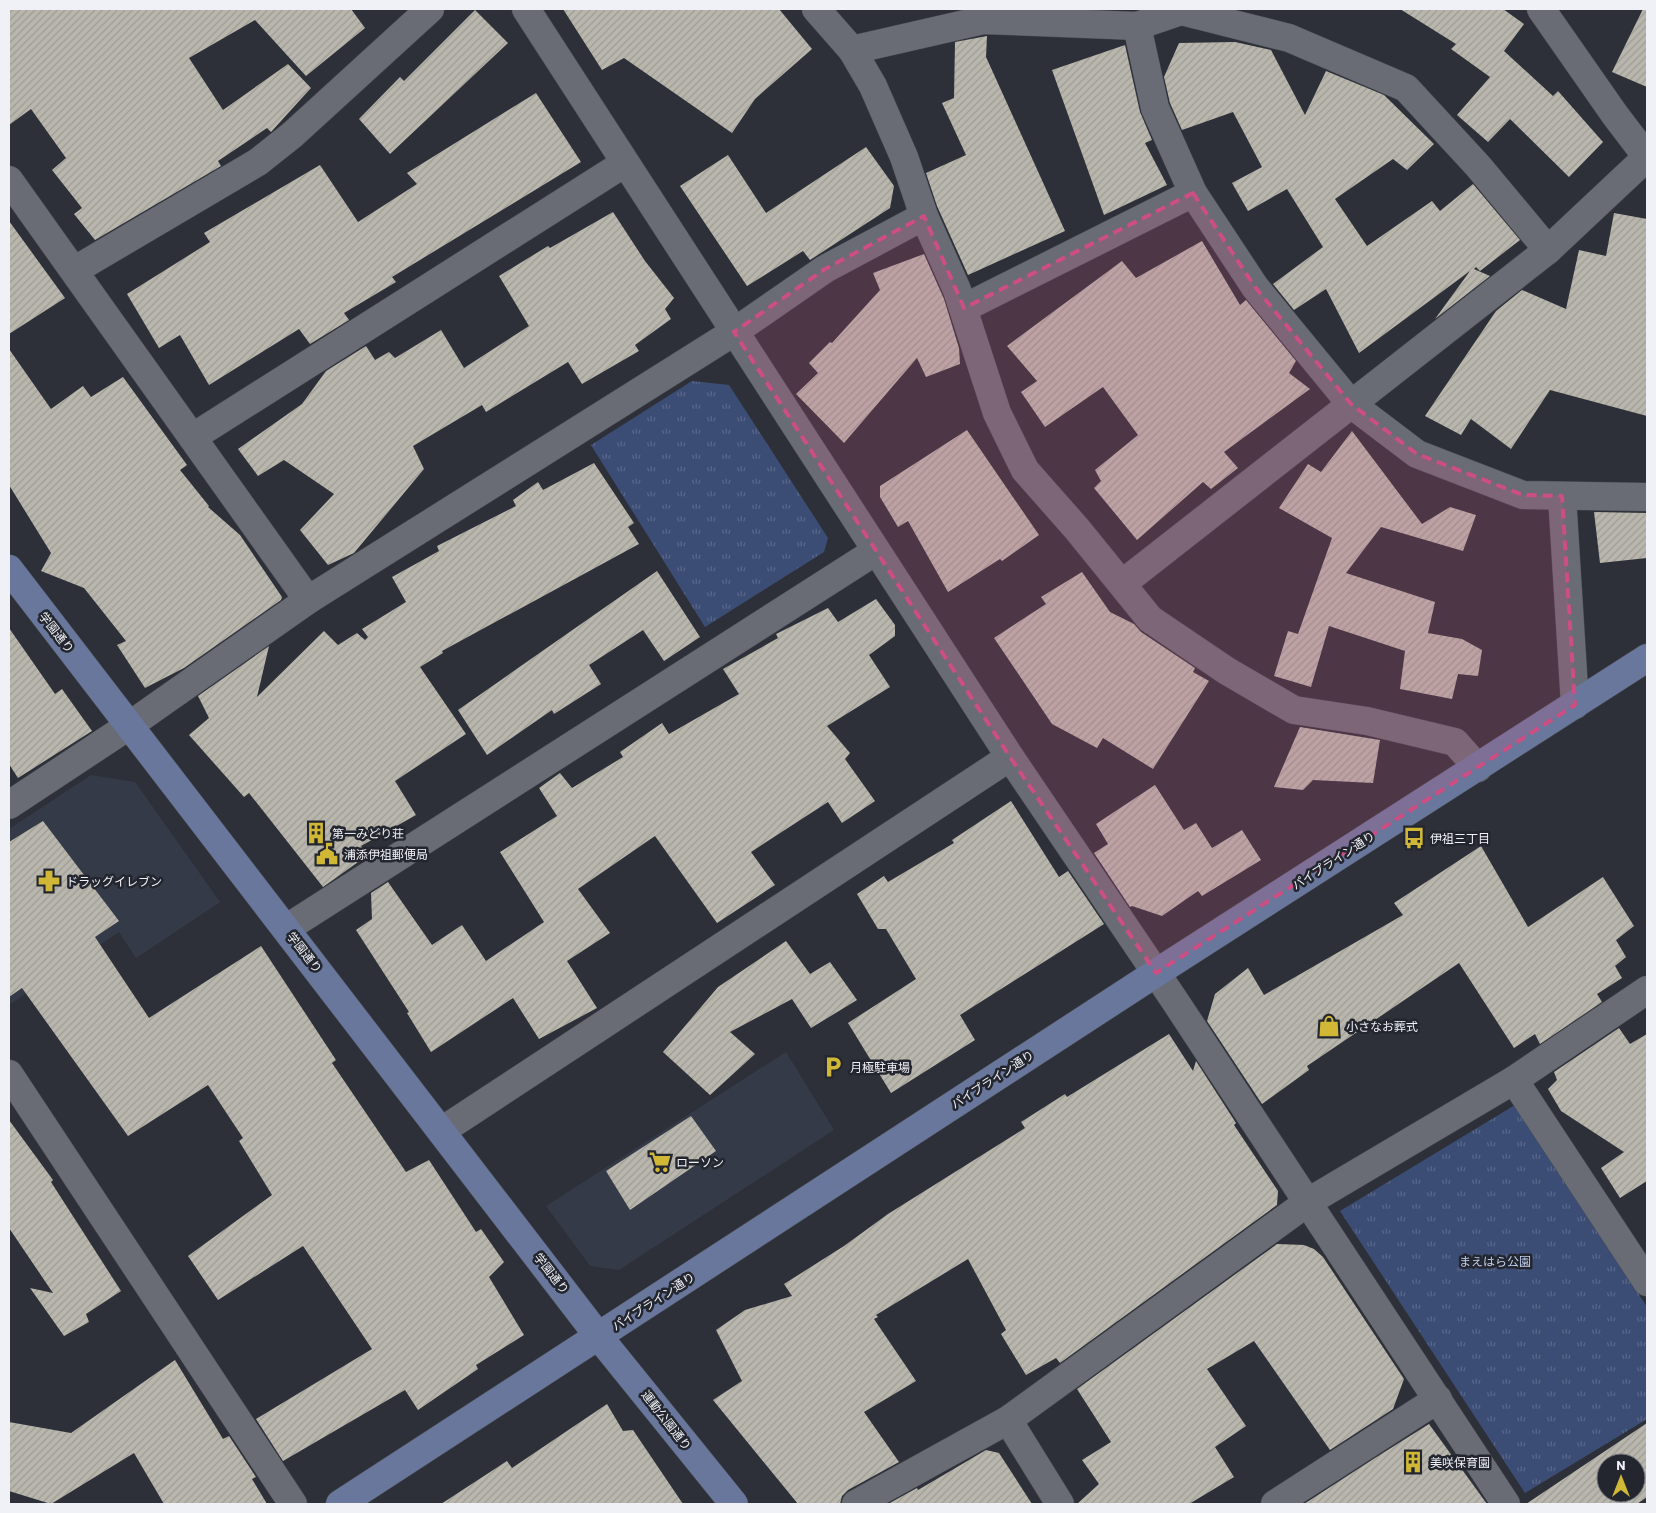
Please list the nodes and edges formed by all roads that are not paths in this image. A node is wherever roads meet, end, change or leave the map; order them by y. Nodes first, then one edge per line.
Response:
1 (430, 9) edge
2 (526, 9) edge
3 (816, 9) edge
4 (1541, 9) edge
5 (1182, 10) edge
6 (1138, 26) junction
7 (852, 50) junction
8 (1647, 157) edge
9 (625, 163) junction
10 (9, 180) edge
11 (1193, 193) junction
12 (924, 216) junction
13 (1548, 250) junction
14 (75, 270) junction
15 (964, 308) junction
16 (734, 332) junction
17 (1352, 404) junction
18 (193, 437) junction
19 (1562, 496) junction
20 (1647, 497) edge
21 (876, 550) junction
22 (9, 569) edge
23 (1122, 583) junction
24 (308, 600) junction
25 (1647, 658) edge
26 (1575, 705) junction
27 (130, 725) junction
28 (1010, 757) junction
29 (1478, 768) junction
30 (9, 804) edge
31 (287, 928) junction
32 (1156, 973) junction
33 (1647, 990) edge
34 (1514, 1080) junction
35 (13, 1091) edge
36 (443, 1130) junction
37 (1308, 1202) junction
38 (1647, 1282) edge
39 (599, 1337) junction
40 (1438, 1399) junction
41 (1008, 1420) junction
42 (293, 1504) edge
43 (340, 1504) edge
44 (734, 1504) edge
45 (856, 1504) edge
46 (1060, 1504) edge
47 (1275, 1504) edge
48 (1506, 1504) edge

1 - 14 street
2 - 9 street
3 - 7 street
4 - 8 street
5 - 6 street
5 - 13 street
6 - 7 street
6 - 11 street
7 - 12 street
8 - 13 street
9 - 16 street
9 - 18 street
10 - 14 street
11 - 15 street
11 - 17 street
12 - 15 street
12 - 16 street
13 - 17 street
14 - 18 street
15 - 23 street
16 - 21 street
16 - 24 street
17 - 19 street
17 - 23 street
18 - 24 street
19 - 20 street
19 - 26 street
21 - 28 street
21 - 31 street
22 - 27 main road, 学園通り
23 - 29 street
24 - 27 street
25 - 26 main road, パイプライン通り
26 - 29 main road, パイプライン通り
27 - 30 street
27 - 31 main road, 学園通り
28 - 32 street
28 - 36 street
29 - 32 main road, パイプライン通り
31 - 36 main road, 学園通り
32 - 37 street
32 - 39 main road, パイプライン通り
33 - 34 street
34 - 37 street
34 - 38 street
35 - 42 street
36 - 39 main road, 学園通り
37 - 40 street
37 - 41 street
39 - 43 main road, パイプライン通り
39 - 44 main road, 運動公園通り
40 - 47 street
40 - 48 street
41 - 45 street
41 - 46 street

